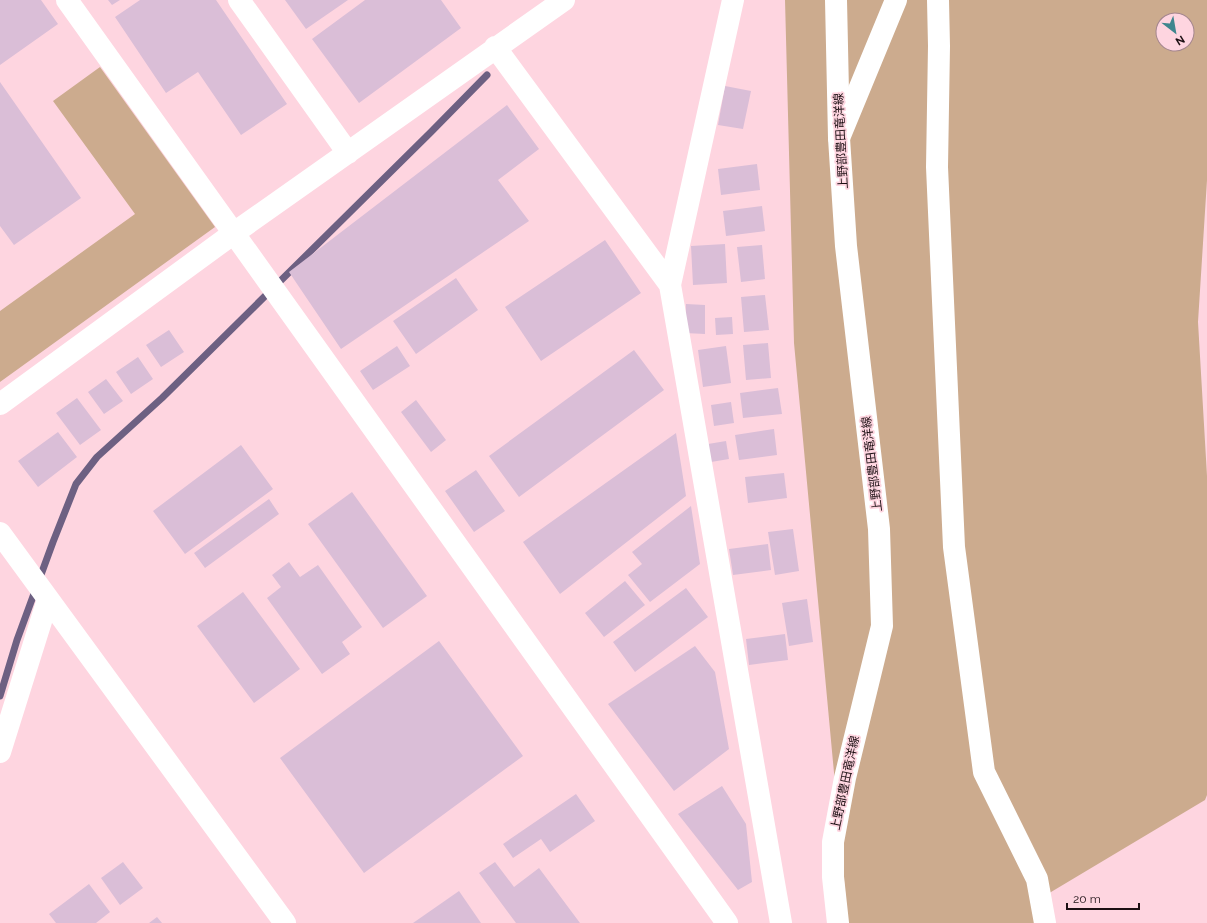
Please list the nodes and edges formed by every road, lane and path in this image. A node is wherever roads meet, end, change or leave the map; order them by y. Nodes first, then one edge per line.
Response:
1 (67, 0) edge
2 (239, 0) edge
3 (564, 0) edge
4 (733, 0) edge
5 (836, 0) edge
6 (896, 0) edge
7 (938, 0) edge
8 (534, 11) edge
9 (495, 47) junction
10 (840, 138) junction
11 (348, 153) junction
12 (234, 233) junction
13 (670, 285) junction
14 (0, 404) edge
15 (0, 533) edge
16 (48, 599) junction
17 (0, 752) edge
18 (285, 923) edge
19 (727, 923) edge
20 (782, 923) edge
21 (838, 923) edge
22 (1045, 923) edge

1 - 12 street
2 - 11 street
3 - 8 street
4 - 13 street
5 - 10 street, 上野部豊田竜洋線
6 - 10 street
7 - 22 street
8 - 9 street
9 - 11 street
9 - 13 street
10 - 21 street, 上野部豊田竜洋線
11 - 12 street
12 - 14 street
12 - 19 street
13 - 20 street
15 - 16 street
16 - 17 street
16 - 18 street

